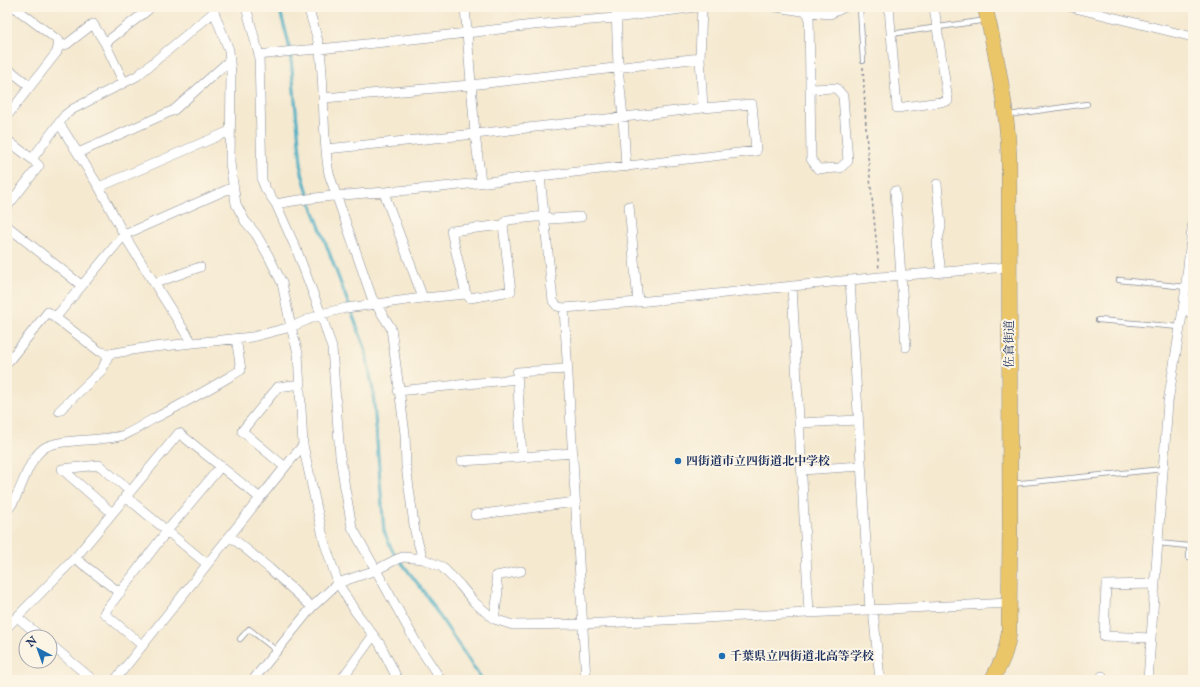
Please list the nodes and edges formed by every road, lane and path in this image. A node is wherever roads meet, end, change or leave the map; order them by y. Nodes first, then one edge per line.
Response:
1 (14, 7) edge
2 (246, 7) edge
3 (308, 7) edge
4 (465, 7) edge
5 (616, 7) edge
6 (696, 7) edge
7 (702, 7) edge
8 (776, 7) edge
9 (845, 7) edge
10 (860, 7) edge
11 (889, 7) edge
12 (934, 7) edge
13 (1071, 7) edge
14 (213, 9) edge
15 (148, 10) dead end
16 (1103, 11) edge
17 (809, 12) junction
18 (987, 14) edge
19 (615, 18) junction
20 (937, 28) junction
21 (467, 33) junction
22 (891, 34) junction
23 (1193, 37) edge
24 (105, 43) junction
25 (58, 47) junction
26 (320, 49) junction
27 (259, 56) junction
28 (700, 58) junction
29 (230, 60) junction
30 (863, 61) joint
31 (618, 67) junction
32 (7, 68) edge
33 (124, 83) junction
34 (470, 85) junction
35 (30, 86) junction
36 (810, 89) junction
37 (324, 98) junction
38 (1087, 104) dead end
39 (703, 108) junction
40 (1006, 115) junction
41 (7, 116) edge
42 (623, 117) junction
43 (59, 123) junction
44 (230, 131) junction
45 (475, 134) junction
46 (7, 140) edge
47 (326, 149) junction
48 (78, 153) junction
49 (32, 159) junction
50 (626, 167) junction
51 (540, 176) junction
52 (481, 182) junction
53 (937, 184) dead end
54 (99, 187) junction
55 (233, 187) junction
56 (895, 191) dead end
57 (384, 193) junction
58 (336, 195) junction
59 (276, 204) junction
60 (629, 206) dead end
61 (7, 207) edge
62 (545, 216) junction
63 (581, 217) dead end
64 (1193, 220) edge
65 (503, 225) junction
66 (7, 226) edge
67 (124, 235) junction
68 (1008, 267) junction
69 (200, 268) dead end
70 (940, 272) junction
71 (901, 275) junction
72 (880, 277) junction
73 (850, 280) junction
74 (1119, 280) dead end
75 (155, 282) junction
76 (81, 285) junction
77 (792, 286) junction
78 (1186, 287) junction
79 (466, 294) junction
80 (423, 298) junction
81 (638, 302) junction
82 (1184, 303) junction
83 (376, 304) junction
84 (564, 308) junction
85 (321, 314) junction
86 (1193, 316) edge
87 (55, 318) junction
88 (1098, 320) dead end
89 (291, 327) junction
90 (1180, 327) junction
91 (236, 338) junction
92 (192, 343) junction
93 (906, 347) dead end
94 (109, 354) junction
95 (7, 363) edge
96 (567, 369) junction
97 (517, 378) junction
98 (301, 384) junction
99 (398, 391) junction
100 (59, 411) dead end
101 (858, 420) junction
102 (799, 423) junction
103 (303, 445) junction
104 (572, 453) junction
105 (522, 457) junction
106 (462, 461) dead end
107 (221, 466) junction
108 (861, 466) junction
109 (285, 467) junction
110 (1163, 469) junction
111 (802, 470) junction
112 (1010, 484) junction
113 (128, 494) junction
114 (260, 498) junction
115 (575, 502) junction
116 (7, 511) edge
117 (112, 513) junction
118 (475, 515) dead end
119 (167, 531) junction
120 (230, 536) junction
121 (1158, 543) junction
122 (75, 558) junction
123 (1193, 558) edge
124 (423, 559) junction
125 (206, 564) junction
126 (376, 570) junction
127 (521, 571) dead end
128 (338, 583) junction
129 (1155, 584) junction
130 (120, 593) junction
131 (1009, 603) junction
132 (312, 607) junction
133 (872, 610) junction
134 (809, 613) junction
135 (17, 617) junction
136 (494, 619) junction
137 (583, 624) junction
138 (7, 628) edge
139 (31, 629) edge
140 (373, 636) junction
141 (1151, 638) junction
142 (240, 639) dead end
143 (142, 645) junction
144 (58, 651) edge
145 (277, 651) junction
146 (258, 679) edge
147 (93, 680) edge
148 (115, 680) edge
149 (341, 680) edge
150 (398, 680) edge
151 (441, 680) edge
152 (586, 680) edge
153 (880, 680) edge
154 (992, 680) edge
155 (1148, 680) edge

1 - 25 street
2 - 27 street
3 - 26 street
4 - 21 street
5 - 19 street
6 - 19 street
7 - 28 street
8 - 17 street
9 - 17 street
10 - 30 lane
11 - 22 street
12 - 20 street
13 - 16 street
14 - 29 street
14 - 33 street
15 - 24 street
16 - 23 street
17 - 36 street
18 - 20 lane
18 - 40 main road, 佐倉街道
19 - 21 street
19 - 31 street
20 - 22 lane
20 - 22 street
21 - 26 street
21 - 34 street
24 - 25 street
24 - 33 street
25 - 35 street
26 - 27 street
26 - 37 street
27 - 59 street
28 - 31 street
28 - 39 street
29 - 44 street
29 - 48 street
30 - 72 path
31 - 34 street
31 - 42 street
32 - 35 street
33 - 43 street
34 - 37 street
34 - 45 street
35 - 41 street
36 - 36 street
37 - 47 street
38 - 40 lane
39 - 42 street
39 - 50 street
40 - 68 main road, 佐倉街道
42 - 45 street
42 - 50 street
43 - 48 street
43 - 49 street
44 - 54 street
44 - 55 street
45 - 47 street
45 - 52 street
46 - 49 street
47 - 58 street
48 - 54 street
49 - 61 street
50 - 51 street
51 - 52 street
51 - 62 street
52 - 57 street
53 - 70 street
54 - 67 street
55 - 67 street
55 - 89 street
56 - 71 street
57 - 58 street
57 - 80 street
58 - 59 street
58 - 83 street
59 - 85 street
60 - 81 street
62 - 63 street
62 - 65 street
62 - 84 street
64 - 78 street
65 - 79 street
65 - 79 street
66 - 76 street
67 - 75 street
67 - 76 street
68 - 70 street
68 - 112 main road, 佐倉街道
69 - 75 street
70 - 71 street
71 - 72 street
71 - 93 street
72 - 73 street
73 - 77 street
73 - 101 street
74 - 78 lane
75 - 92 street
76 - 87 street
77 - 81 street
77 - 102 street
78 - 82 street
79 - 80 street
80 - 83 street
81 - 84 street
82 - 86 street
82 - 90 street
83 - 85 street
83 - 99 street
84 - 96 street
85 - 89 street
85 - 126 street
87 - 94 street
87 - 95 street
88 - 90 lane
89 - 91 street
89 - 98 street
90 - 110 street
91 - 92 street
91 - 116 street
92 - 94 street
94 - 100 street
96 - 97 street
96 - 104 street
97 - 99 street
97 - 105 street
98 - 103 street
98 - 109 street
99 - 124 street
101 - 102 street
101 - 108 street
102 - 111 street
103 - 109 street
103 - 128 street
104 - 105 street
104 - 115 street
105 - 106 street
107 - 113 street
107 - 114 street
107 - 119 street
108 - 111 street
108 - 133 street
109 - 114 street
110 - 112 lane
110 - 121 street
111 - 134 street
112 - 131 main road, 佐倉街道
113 - 117 street
113 - 117 street
113 - 119 street
114 - 120 street
115 - 118 street
115 - 137 street
117 - 122 street
119 - 125 street
119 - 130 street
120 - 125 street
120 - 132 street
121 - 123 lane
121 - 129 street
122 - 130 street
122 - 135 street
124 - 126 street
124 - 136 street
125 - 143 street
126 - 128 street
126 - 151 street
127 - 136 street
128 - 132 street
128 - 140 street
129 - 141 street
129 - 141 street
130 - 143 street
131 - 133 street
131 - 154 main road, 佐倉街道
132 - 145 street
133 - 134 street
133 - 153 street
134 - 137 street
135 - 138 street
135 - 139 street
136 - 137 street
137 - 152 street
140 - 149 street
140 - 150 street
141 - 155 street
142 - 145 lane
143 - 148 street
144 - 147 street
145 - 146 street

